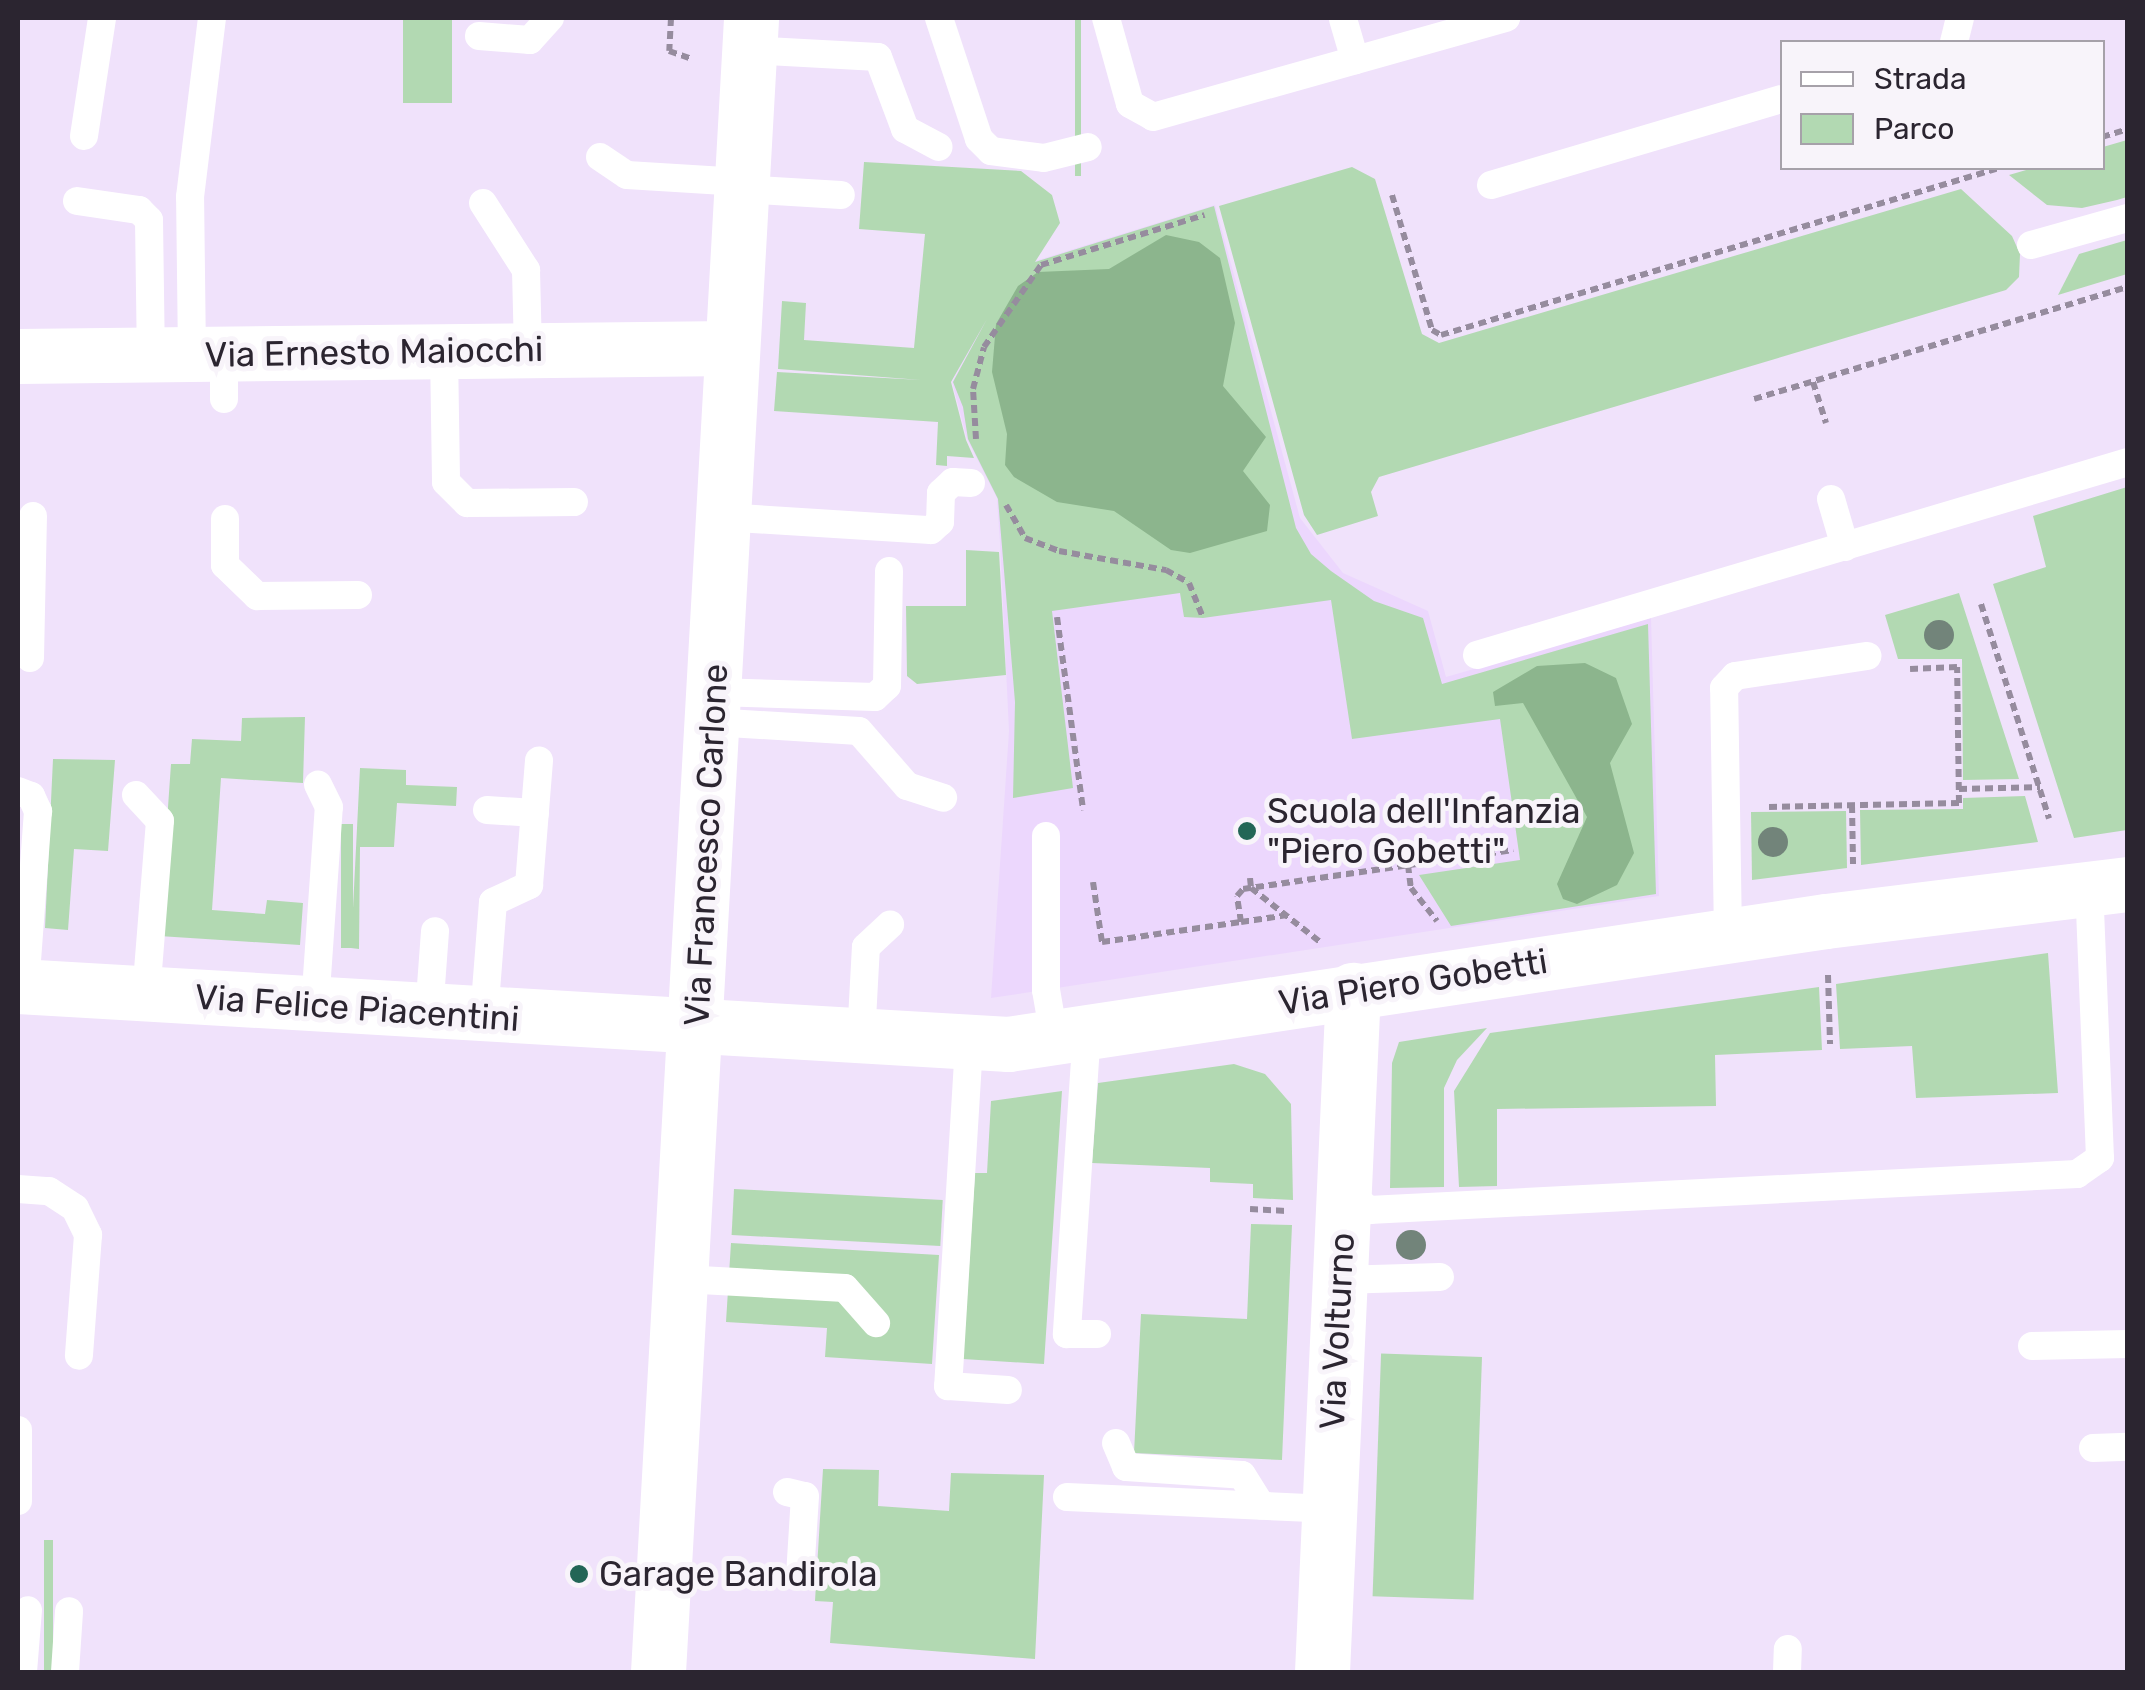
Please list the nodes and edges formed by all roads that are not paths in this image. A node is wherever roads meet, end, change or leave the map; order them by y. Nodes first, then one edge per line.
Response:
1 (102, 18) edge
2 (212, 18) edge
3 (550, 18) edge
4 (938, 18) edge
5 (1106, 18) edge
6 (1506, 18) edge
7 (1343, 19) edge
8 (750, 34) edge
9 (479, 36) dead end
10 (1355, 60) junction
11 (1780, 99) edge
12 (84, 136) dead end
13 (1088, 147) dead end
14 (938, 148) dead end
15 (600, 157) dead end
16 (1491, 185) dead end
17 (740, 186) junction
18 (841, 196) dead end
19 (77, 201) dead end
20 (483, 203) dead end
21 (2128, 218) edge
22 (2031, 244) dead end
23 (731, 348) junction
24 (528, 350) junction
25 (444, 352) junction
26 (18, 356) edge
27 (198, 366) junction
28 (2128, 462) edge
29 (971, 484) dead end
30 (1831, 498) dead end
31 (574, 502) dead end
32 (33, 516) dead end
33 (722, 517) junction
34 (224, 519) dead end
35 (1845, 547) junction
36 (889, 571) dead end
37 (358, 595) dead end
38 (24, 605) edge
39 (1477, 656) dead end
40 (1868, 656) dead end
41 (30, 658) dead end
42 (713, 707) junction
43 (539, 760) dead end
44 (318, 784) dead end
45 (18, 791) edge
46 (136, 795) dead end
47 (943, 798) dead end
48 (487, 810) dead end
49 (535, 813) junction
50 (1046, 836) dead end
51 (2108, 884) edge
52 (890, 925) dead end
53 (435, 931) dead end
54 (1728, 935) junction
55 (1338, 974) junction
56 (21, 986) edge
57 (146, 994) junction
58 (315, 1005) junction
59 (429, 1013) junction
60 (484, 1016) junction
61 (696, 1030) junction
62 (1070, 1033) junction
63 (860, 1038) junction
64 (969, 1045) junction
65 (18, 1189) edge
66 (1319, 1213) junction
67 (1440, 1277) dead end
68 (682, 1279) junction
69 (1340, 1280) junction
70 (876, 1324) dead end
71 (1097, 1334) dead end
72 (2128, 1344) edge
73 (2032, 1346) dead end
74 (80, 1356) dead end
75 (1008, 1390) dead end
76 (18, 1430) edge
77 (1116, 1444) dead end
78 (2128, 1447) edge
79 (2094, 1448) dead end
80 (787, 1492) dead end
81 (1067, 1496) dead end
82 (18, 1500) edge
83 (1261, 1506) junction
84 (1329, 1509) junction
85 (800, 1575) dead end
86 (28, 1610) dead end
87 (69, 1611) dead end
88 (23, 1672) edge
89 (64, 1672) edge
90 (658, 1672) edge
91 (1323, 1672) edge

1 - 12 lane
2 - 27 lane
3 - 9 lane
4 - 13 lane
5 - 10 lane
6 - 10 lane
7 - 10 lane
8 - 14 lane
8 - 17 street, Via Francesco Carlone
11 - 16 lane
15 - 17 lane
17 - 18 lane
17 - 23 street, Via Francesco Carlone
19 - 27 lane
20 - 24 lane
21 - 22 lane
23 - 24 street, Via Ernesto Maiocchi
23 - 33 street, Via Francesco Carlone
24 - 25 street, Via Ernesto Maiocchi
25 - 27 street, Via Ernesto Maiocchi
25 - 31 lane
26 - 27 street, Via Ernesto Maiocchi
28 - 35 lane
29 - 33 lane
30 - 35 lane
32 - 38 lane
33 - 42 street, Via Francesco Carlone
34 - 37 lane
35 - 39 lane
36 - 42 lane
38 - 41 lane
40 - 54 lane
42 - 47 lane
42 - 61 street, Via Francesco Carlone
43 - 49 lane
44 - 58 lane
45 - 56 lane
46 - 57 lane
48 - 49 lane
49 - 60 lane
50 - 62 lane
51 - 54 street, Via Piero Gobetti
51 - 66 lane
52 - 63 lane
53 - 59 lane
54 - 55 street, Via Piero Gobetti
55 - 62 street, Via Piero Gobetti
55 - 66 street, Via Volturno
56 - 57 street, Via Felice Piacentini
57 - 58 street, Via Felice Piacentini
58 - 59 street, Via Felice Piacentini
59 - 60 street, Via Felice Piacentini
60 - 61 street, Via Felice Piacentini
61 - 63 street, Via Piero Gobetti
61 - 68 street, Via Francesco Carlone
62 - 64 street, Via Piero Gobetti
62 - 71 lane
63 - 64 street, Via Piero Gobetti
64 - 75 lane
65 - 74 lane
66 - 69 street, Via Volturno
67 - 69 lane
68 - 70 lane
68 - 90 street, Via Francesco Carlone
69 - 84 street, Via Volturno
72 - 73 lane
76 - 82 lane
77 - 83 lane
78 - 79 lane
80 - 85 lane
81 - 83 lane
83 - 84 lane
84 - 91 street, Via Volturno
86 - 88 lane
87 - 89 lane

